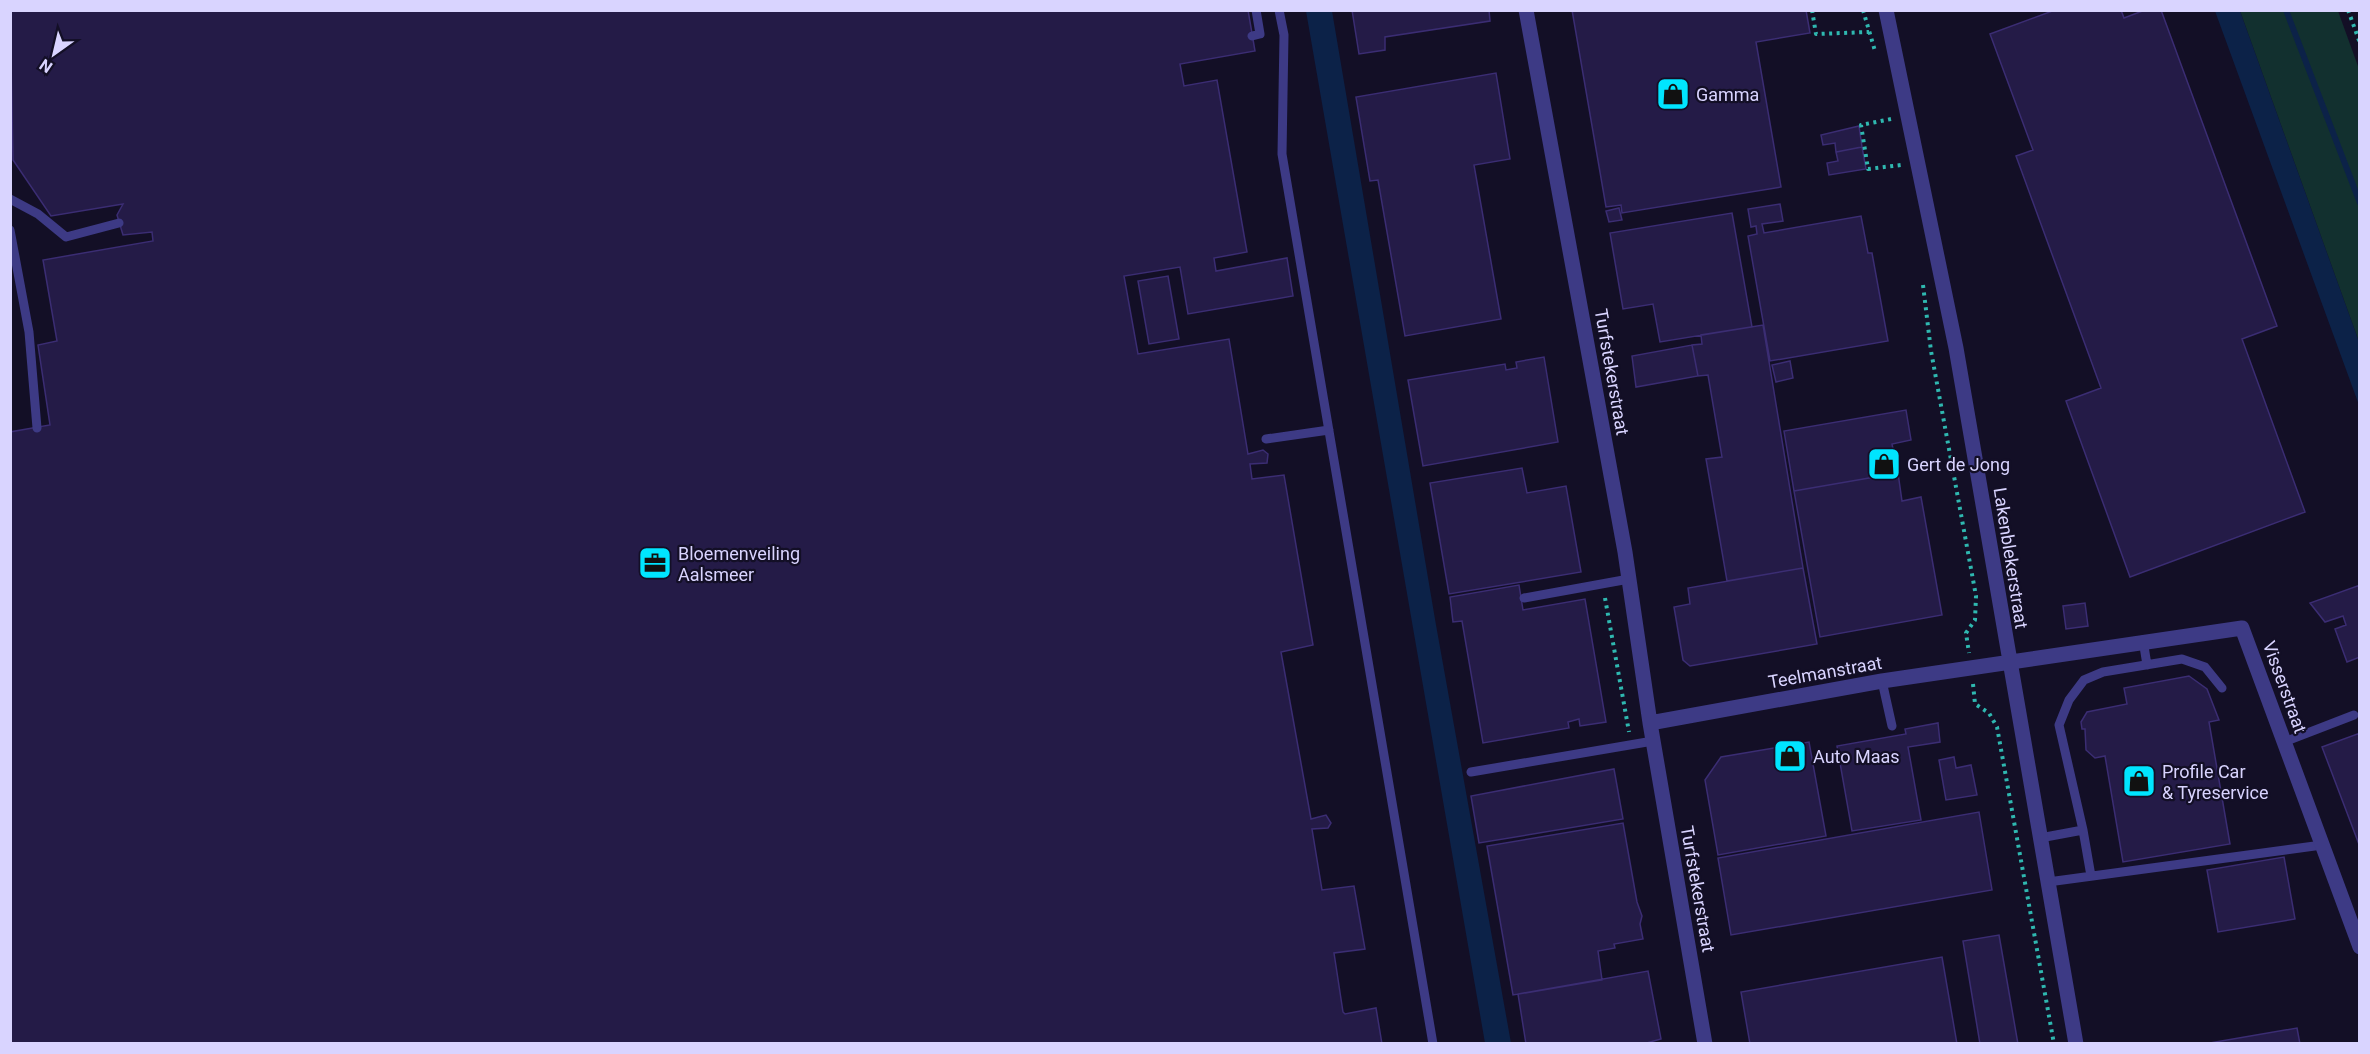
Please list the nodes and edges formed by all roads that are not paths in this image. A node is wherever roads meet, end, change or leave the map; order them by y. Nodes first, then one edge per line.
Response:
1 (1256, 10) edge
2 (1279, 10) edge
3 (1526, 10) edge
4 (1886, 10) edge
5 (1252, 36) dead end
6 (10, 199) edge
7 (119, 223) dead end
8 (10, 230) edge
9 (37, 428) dead end
10 (1329, 430) junction
11 (1266, 439) dead end
12 (1630, 584) junction
13 (1524, 598) dead end
14 (2143, 640) junction
15 (2009, 663) junction
16 (2147, 665) junction
17 (1882, 681) junction
18 (2222, 688) dead end
19 (2354, 715) dead end
20 (1650, 723) junction
21 (1892, 726) dead end
22 (1653, 741) junction
23 (2284, 742) junction
24 (1471, 772) dead end
25 (2083, 830) junction
26 (2040, 838) junction
27 (2322, 845) junction
28 (2091, 876) junction
29 (2048, 882) junction
30 (2360, 947) edge
31 (1433, 1044) edge
32 (1705, 1044) edge
33 (2076, 1044) edge

1 - 5 lane
2 - 10 lane
3 - 12 street, Turfstekerstraat
4 - 15 street, Lakenblekerstraat
6 - 7 lane
8 - 9 lane
10 - 11 lane
10 - 31 lane
12 - 13 lane
12 - 20 street, Turfstekerstraat
14 - 15 street, Visserstraat
14 - 16 lane
14 - 23 street, Visserstraat
15 - 17 street, Teelmanstraat
15 - 26 street, Lakenblekerstraat
16 - 18 lane
16 - 25 lane
17 - 20 street, Teelmanstraat
17 - 21 lane
19 - 23 lane
20 - 22 street, Turfstekerstraat
22 - 24 lane
22 - 32 street, Turfstekerstraat
23 - 27 street, Visserstraat
25 - 26 lane
25 - 28 lane
26 - 29 street, Lakenblekerstraat
27 - 28 lane
27 - 30 street, Visserstraat
28 - 29 lane
29 - 33 street, Lakenblekerstraat

